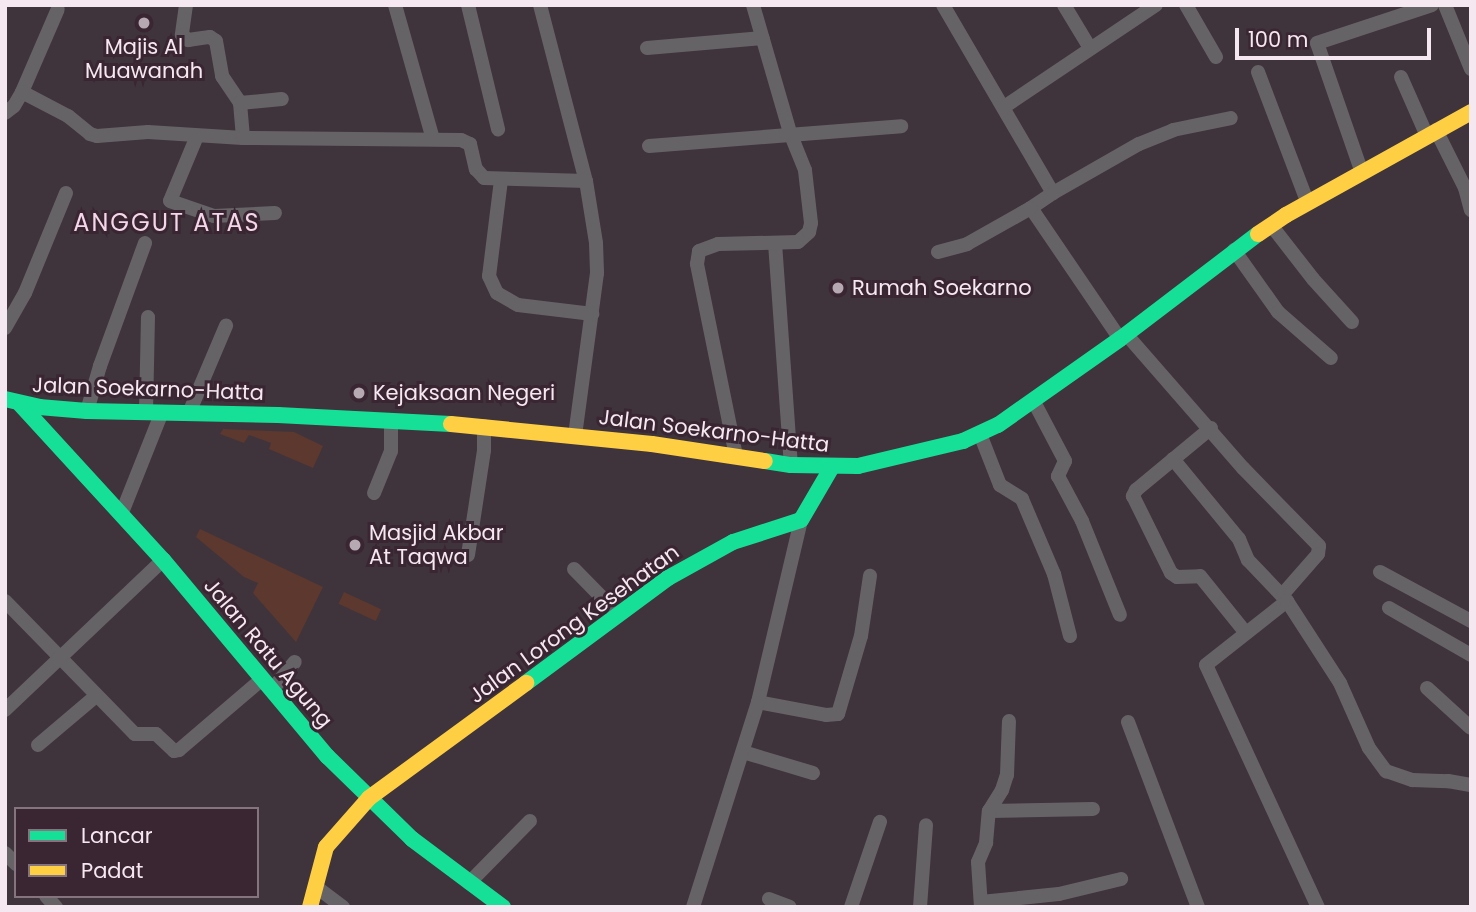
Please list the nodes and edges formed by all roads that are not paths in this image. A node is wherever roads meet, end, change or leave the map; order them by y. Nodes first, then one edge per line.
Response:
1 (186, 5) edge
2 (396, 5) edge
3 (468, 5) edge
4 (540, 5) edge
5 (753, 5) edge
6 (943, 5) edge
7 (1064, 5) edge
8 (1156, 5) edge
9 (1186, 5) edge
10 (1432, 5) edge
11 (1445, 5) edge
12 (58, 9) dead end
13 (762, 38) junction
14 (647, 48) dead end
15 (1090, 48) junction
16 (1216, 57) dead end
17 (1471, 69) edge
18 (1258, 72) dead end
19 (1401, 77) dead end
20 (22, 92) junction
21 (282, 99) dead end
22 (240, 103) junction
23 (1004, 107) junction
24 (1471, 112) edge
25 (5, 113) edge
26 (1231, 118) dead end
27 (901, 126) dead end
28 (498, 129) dead end
29 (1431, 133) junction
30 (197, 136) junction
31 (791, 136) junction
32 (243, 138) junction
33 (433, 139) junction
34 (649, 146) dead end
35 (1361, 170) junction
36 (501, 180) junction
37 (586, 181) junction
38 (66, 193) dead end
39 (1053, 193) junction
40 (1307, 201) junction
41 (1031, 208) junction
42 (1471, 210) edge
43 (275, 213) dead end
44 (1271, 225) junction
45 (145, 243) dead end
46 (775, 243) junction
47 (1234, 250) junction
48 (939, 251) dead end
49 (592, 314) junction
50 (148, 317) dead end
51 (1352, 321) dead end
52 (226, 326) dead end
53 (5, 328) edge
54 (1123, 337) junction
55 (1331, 358) dead end
56 (1033, 400) junction
57 (10, 402) edge
58 (88, 411) junction
59 (154, 412) junction
60 (189, 413) junction
61 (391, 420) junction
62 (484, 426) junction
63 (1211, 428) junction
64 (980, 434) junction
65 (575, 436) junction
66 (736, 456) junction
67 (1172, 459) junction
68 (791, 465) junction
69 (832, 467) junction
70 (374, 494) dead end
71 (121, 515) junction
72 (801, 520) junction
73 (468, 555) dead end
74 (163, 560) junction
75 (573, 569) dead end
76 (1380, 572) dead end
77 (870, 576) dead end
78 (1285, 597) junction
79 (5, 601) edge
80 (1389, 608) dead end
81 (618, 614) junction
82 (1121, 615) dead end
83 (1471, 621) edge
84 (1246, 633) junction
85 (1070, 636) dead end
86 (60, 655) junction
87 (1471, 655) edge
88 (295, 662) dead end
89 (267, 685) junction
90 (1427, 688) dead end
91 (96, 696) junction
92 (758, 702) junction
93 (5, 710) edge
94 (1009, 721) dead end
95 (1128, 722) dead end
96 (1471, 729) edge
97 (38, 745) dead end
98 (743, 752) junction
99 (813, 773) dead end
100 (1471, 785) edge
101 (369, 798) junction
102 (1093, 808) dead end
103 (989, 811) junction
104 (530, 821) dead end
105 (880, 822) dead end
106 (926, 825) dead end
107 (1121, 879) dead end
108 (469, 883) junction
109 (315, 886) junction
110 (769, 899) dead end
111 (981, 904) edge
112 (310, 907) edge
113 (343, 907) edge
114 (503, 907) edge
115 (693, 907) edge
116 (790, 907) edge
117 (851, 907) edge
118 (920, 907) edge
119 (1198, 907) edge
120 (1318, 907) edge

1 - 22 street
2 - 33 street
3 - 28 street
4 - 37 street
5 - 13 street
6 - 23 street
7 - 15 street
8 - 15 street
9 - 16 street
10 - 35 street
11 - 17 street
12 - 20 street
13 - 14 street
13 - 31 street
15 - 23 street
18 - 40 street
19 - 29 street
20 - 25 street
20 - 30 street
21 - 22 street
22 - 32 street
23 - 39 street
24 - 29 main road, Jalan Soekarno-Hatta
26 - 39 street
27 - 31 street
29 - 35 main road, Jalan Soekarno-Hatta
29 - 42 street
30 - 32 street
30 - 43 street
31 - 34 street
31 - 46 street
32 - 33 street
33 - 36 street
35 - 40 main road, Jalan Soekarno-Hatta
36 - 37 street
36 - 49 street
37 - 49 street
38 - 53 street
39 - 41 street
40 - 44 main road, Jalan Soekarno-Hatta
41 - 48 street
41 - 54 street
44 - 47 main road, Jalan Soekarno-Hatta
44 - 51 street
45 - 58 street
46 - 66 street
46 - 68 street
47 - 54 main road, Jalan Soekarno-Hatta
47 - 55 street
49 - 65 street
50 - 59 street
52 - 60 street
54 - 56 main road, Jalan Soekarno-Hatta
54 - 63 street
56 - 64 main road, Jalan Soekarno-Hatta
56 - 82 street
57 - 58 main road, Jalan Soekarno-Hatta
57 - 71 main road, Jalan Ratu Agung
58 - 59 main road, Jalan Soekarno-Hatta
59 - 60 main road, Jalan Soekarno-Hatta
59 - 71 street
60 - 61 main road, Jalan Soekarno-Hatta
61 - 62 main road, Jalan Soekarno-Hatta
61 - 70 street
62 - 65 main road, Jalan Soekarno-Hatta
62 - 73 street
63 - 67 street
63 - 78 street
64 - 69 main road, Jalan Soekarno-Hatta
64 - 85 street
65 - 66 main road, Jalan Soekarno-Hatta
66 - 68 main road, Jalan Soekarno-Hatta
67 - 78 street
67 - 84 street
68 - 69 main road, Jalan Soekarno-Hatta
69 - 72 main road
71 - 74 main road, Jalan Ratu Agung
72 - 81 main road, Jalan Lorong Kesehatan
72 - 92 street
74 - 86 street
74 - 89 main road, Jalan Ratu Agung
75 - 81 street
76 - 83 street
77 - 92 street
78 - 84 street
78 - 100 street
79 - 86 street
80 - 87 street
81 - 101 main road, Jalan Lorong Kesehatan
84 - 120 street
86 - 91 street
86 - 93 street
88 - 89 street
89 - 91 street
89 - 101 main road, Jalan Ratu Agung
90 - 96 street
91 - 97 street
92 - 98 street
94 - 103 street
95 - 119 street
98 - 99 street
98 - 115 street
101 - 108 main road, Jalan Ratu Agung
101 - 109 main road, Jalan Lorong Kesehatan
102 - 103 street
103 - 111 street
104 - 108 street
105 - 117 street
106 - 118 street
107 - 111 street
108 - 114 main road, Jalan Ratu Agung
109 - 112 main road, Jalan Lorong Kesehatan
109 - 113 street
110 - 116 street

